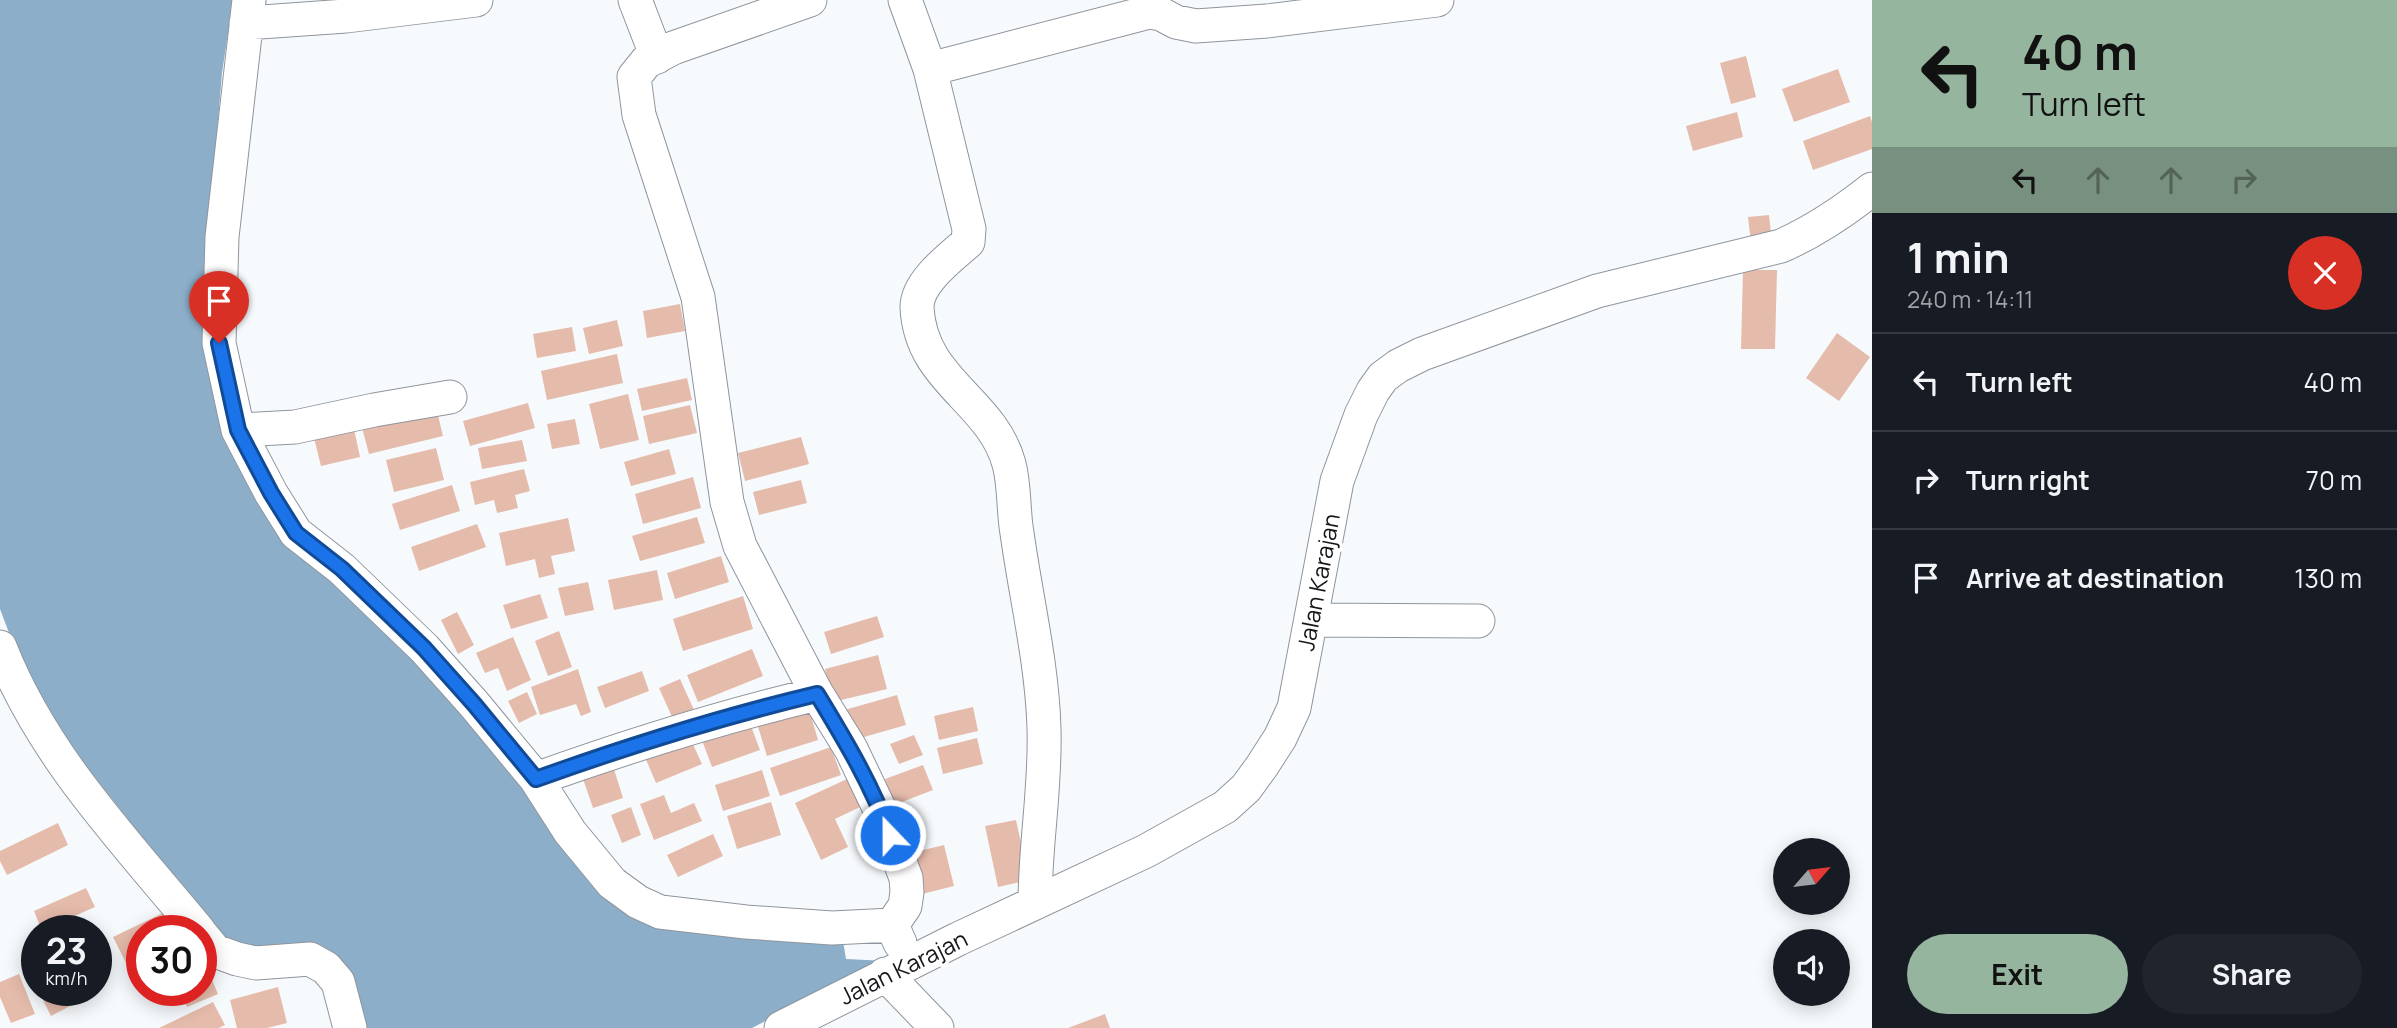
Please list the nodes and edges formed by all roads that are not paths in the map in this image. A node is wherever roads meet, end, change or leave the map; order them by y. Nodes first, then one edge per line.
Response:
1 (476, 0) edge
2 (635, 0) edge
3 (810, 0) edge
4 (905, 0) edge
5 (1437, 0) edge
6 (247, 12) edge
7 (657, 57) junction
8 (930, 69) junction
9 (1872, 189) edge
10 (450, 397) dead end
11 (238, 430) junction
12 (1311, 620) junction
13 (1478, 621) dead end
14 (0, 647) edge
15 (817, 694) junction
16 (536, 779) junction
17 (1035, 903) junction
18 (186, 915) edge
19 (892, 925) junction
20 (217, 952) edge
21 (897, 969) junction
22 (350, 1028) edge
23 (781, 1028) edge
24 (937, 1028) edge

1 - 6 street
2 - 7 street
3 - 7 street
4 - 8 street
5 - 8 street
6 - 11 street
7 - 15 street
8 - 17 street
9 - 12 street, Jalan Karajan
10 - 11 street
11 - 16 street
12 - 13 street
12 - 17 street, Jalan Karajan
14 - 18 street
15 - 16 street
15 - 19 street
16 - 19 street
17 - 21 street, Jalan Karajan
19 - 21 street
20 - 22 street
21 - 23 street, Jalan Karajan
21 - 24 street

